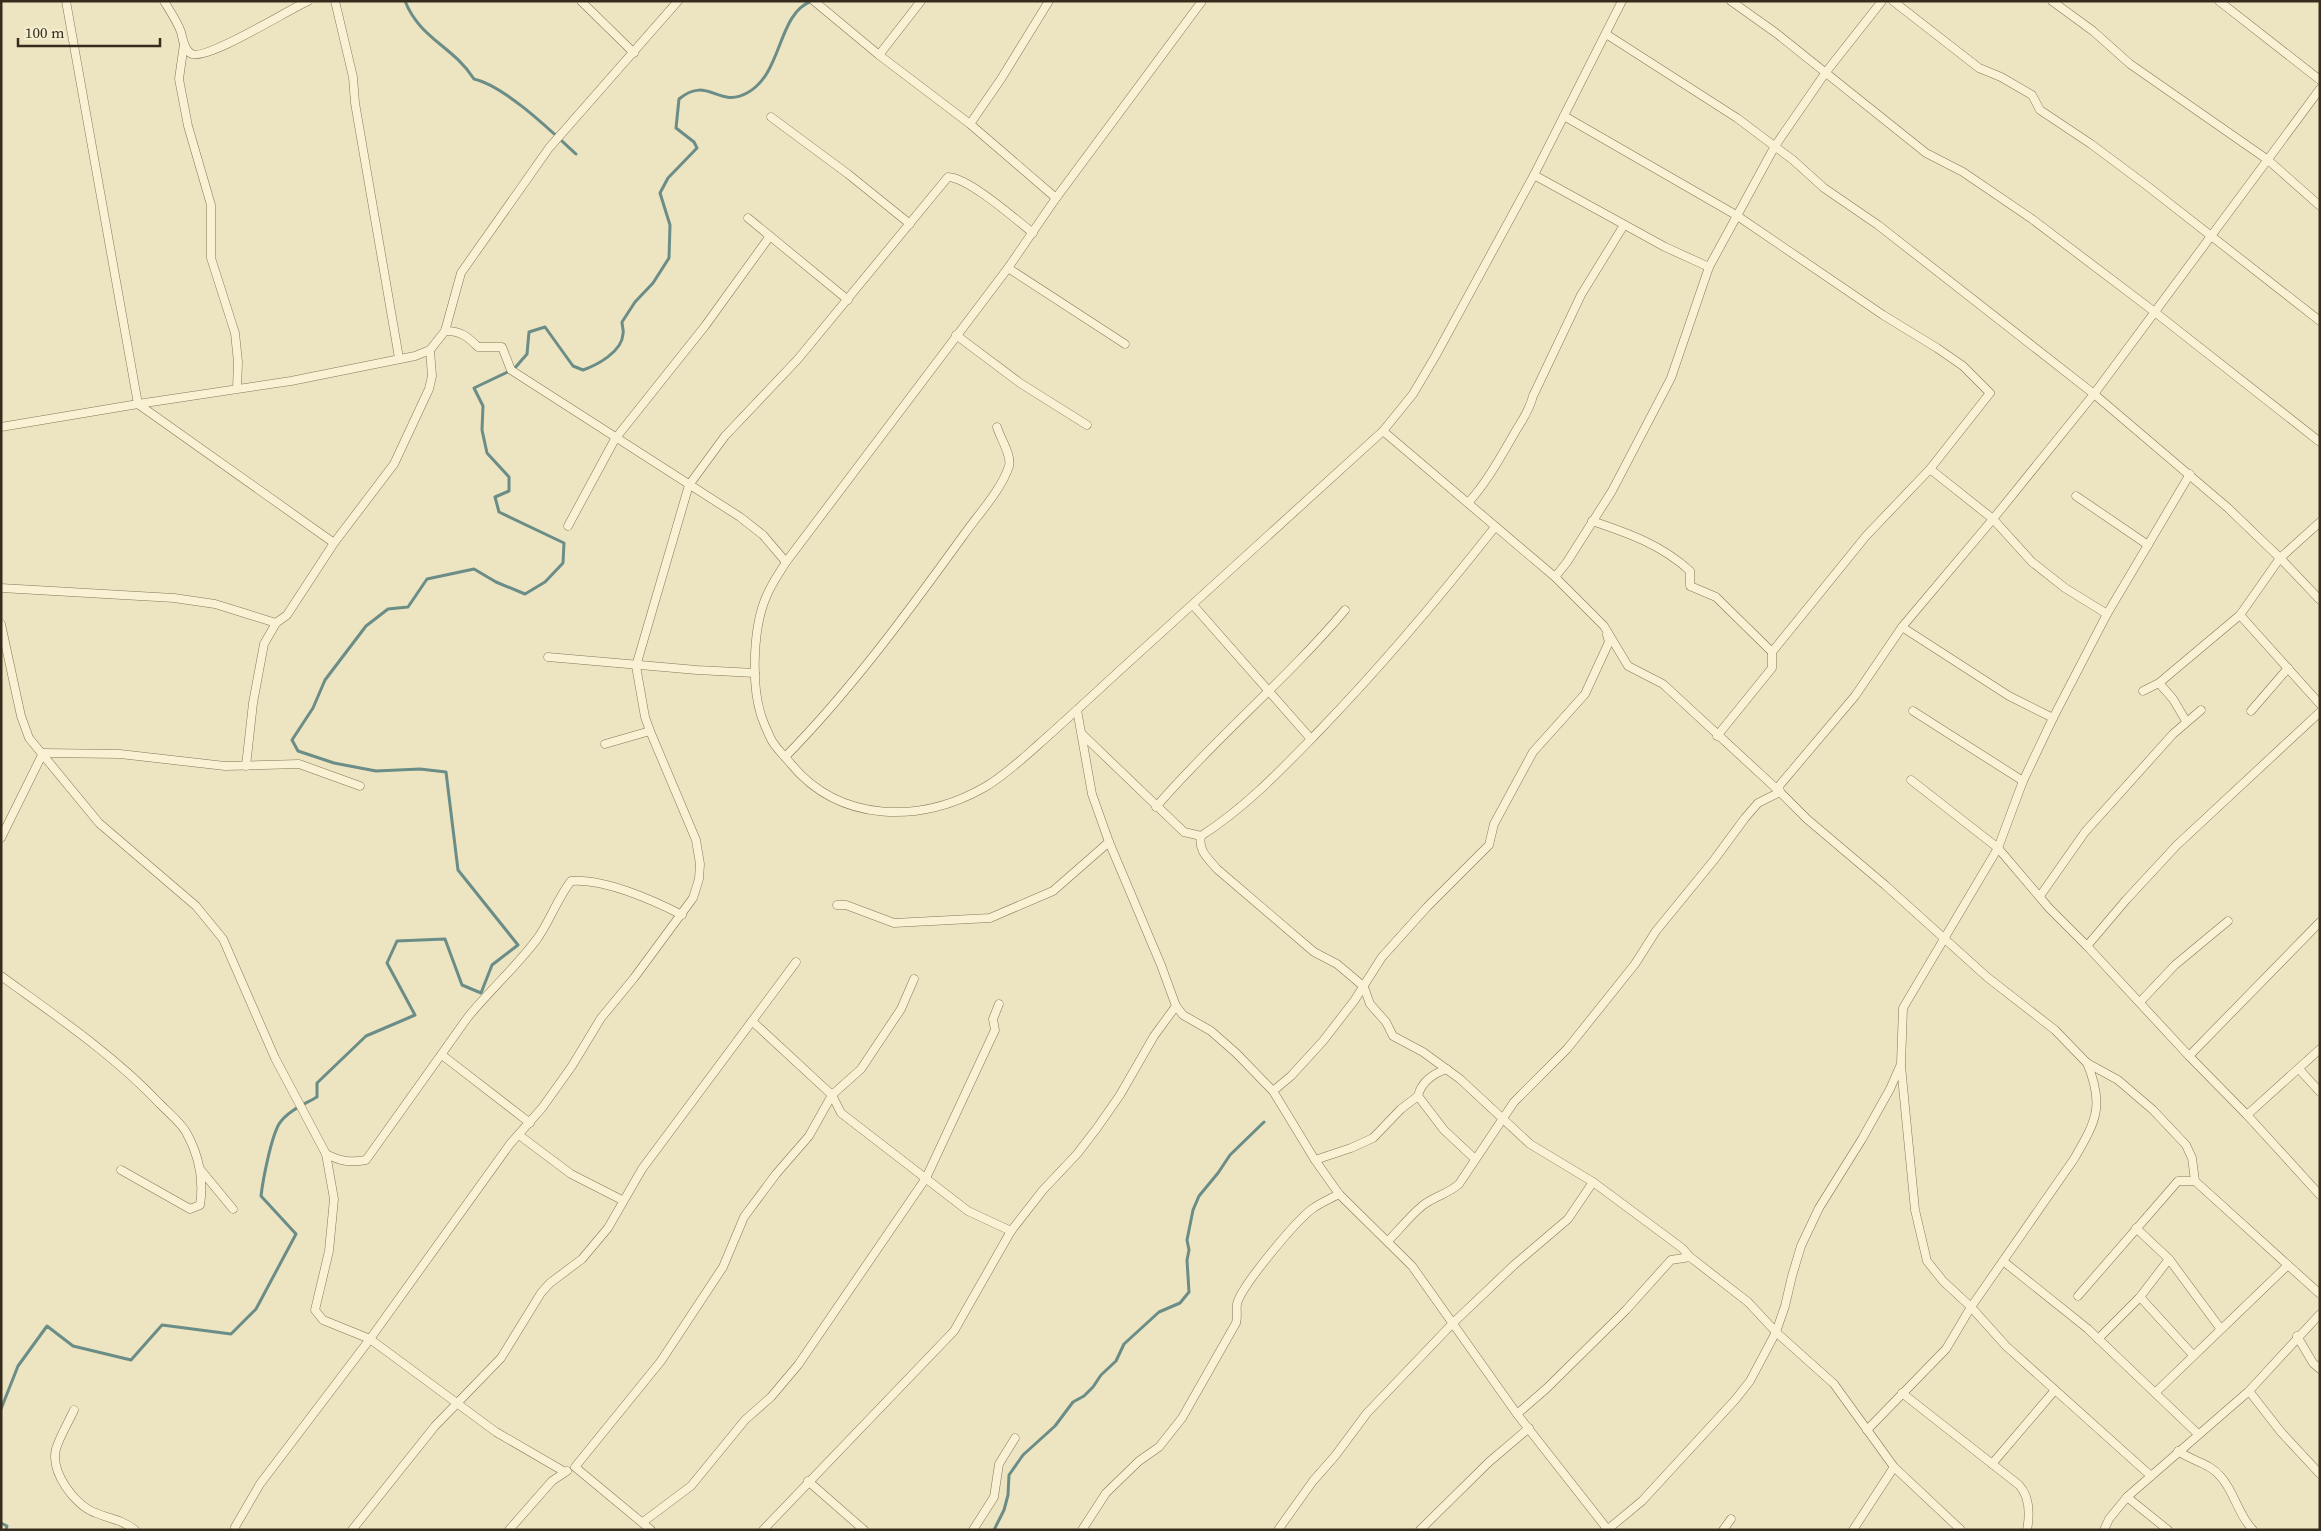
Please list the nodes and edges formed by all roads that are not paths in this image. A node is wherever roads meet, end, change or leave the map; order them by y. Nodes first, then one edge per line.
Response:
1 (66, 1) edge
2 (164, 1) edge
3 (308, 1) edge
4 (335, 1) edge
5 (581, 1) edge
6 (678, 1) edge
7 (921, 1) edge
8 (1050, 1) edge
9 (1202, 1) edge
10 (1622, 1) edge
11 (1731, 1) edge
12 (1882, 1) edge
13 (1893, 1) edge
14 (2052, 1) edge
15 (2219, 1) edge
16 (820, 4) edge
17 (1606, 34) junction
18 (184, 44) junction
19 (634, 53) junction
20 (879, 55) junction
21 (1826, 72) junction
22 (2320, 80) edge
23 (2320, 89) edge
24 (1564, 116) junction
25 (772, 117) dead end
26 (970, 124) junction
27 (1774, 146) junction
28 (2268, 160) junction
29 (1534, 175) junction
30 (1056, 198) junction
31 (2320, 206) edge
32 (1736, 216) junction
33 (748, 218) dead end
34 (910, 224) junction
35 (1624, 225) junction
36 (1033, 233) junction
37 (770, 236) junction
38 (2212, 236) junction
39 (1709, 267) junction
40 (1008, 268) junction
41 (848, 300) junction
42 (2156, 313) junction
43 (2320, 320) edge
44 (446, 331) junction
45 (956, 335) junction
46 (1125, 344) dead end
47 (430, 350) junction
48 (399, 358) junction
49 (238, 388) junction
50 (2094, 394) junction
51 (138, 404) junction
52 (1087, 425) dead end
53 (997, 427) dead end
54 (1, 428) edge
55 (1383, 431) junction
56 (615, 439) junction
57 (2320, 442) edge
58 (1930, 468) junction
59 (2190, 474) junction
60 (689, 485) junction
61 (2076, 496) dead end
62 (1468, 503) junction
63 (1994, 519) junction
64 (1592, 521) junction
65 (2320, 522) edge
66 (568, 526) dead end
67 (1495, 527) junction
68 (334, 543) junction
69 (2148, 545) junction
70 (2280, 558) junction
71 (786, 562) junction
72 (1554, 577) junction
73 (1, 588) edge
74 (2320, 600) edge
75 (1193, 605) junction
76 (1345, 610) dead end
77 (2107, 614) junction
78 (2240, 615) junction
79 (276, 622) junction
80 (1, 624) edge
81 (1604, 626) junction
82 (1902, 627) junction
83 (1772, 652) junction
84 (548, 657) dead end
85 (636, 666) junction
86 (2288, 668) junction
87 (755, 673) junction
88 (2159, 683) junction
89 (2143, 691) dead end
90 (1268, 692) junction
91 (2320, 704) edge
92 (1077, 710) junction
93 (2201, 710) dead end
94 (1912, 711) dead end
95 (2252, 711) dead end
96 (2320, 712) edge
97 (2053, 718) junction
98 (2186, 721) junction
99 (650, 731) junction
100 (1082, 734) junction
101 (1717, 736) junction
102 (1311, 739) junction
103 (605, 744) dead end
104 (43, 753) junction
105 (785, 757) junction
106 (246, 766) junction
107 (1911, 780) dead end
108 (2023, 782) junction
109 (360, 786) dead end
110 (1780, 792) junction
111 (1156, 807) junction
112 (1201, 836) junction
113 (1, 838) edge
114 (1109, 842) junction
115 (1998, 848) junction
116 (2040, 896) junction
117 (837, 905) dead end
118 (682, 915) junction
119 (2228, 921) dead end
120 (2320, 922) edge
121 (1943, 938) junction
122 (2088, 946) junction
123 (796, 962) dead end
124 (1, 976) edge
125 (914, 980) dead end
126 (1364, 987) junction
127 (2140, 1002) junction
128 (999, 1004) dead end
129 (1176, 1006) junction
130 (752, 1021) junction
131 (2320, 1049) edge
132 (442, 1055) junction
133 (2189, 1056) junction
134 (2087, 1063) junction
135 (1901, 1064) junction
136 (1447, 1069) junction
137 (2299, 1069) junction
138 (1273, 1091) junction
139 (2320, 1092) edge
140 (832, 1095) junction
141 (1418, 1096) junction
142 (2247, 1114) junction
143 (1503, 1118) junction
144 (530, 1123) junction
145 (519, 1135) junction
146 (326, 1154) junction
147 (1475, 1159) junction
148 (1315, 1160) junction
149 (200, 1169) junction
150 (121, 1170) dead end
151 (926, 1178) junction
152 (2195, 1181) junction
153 (1593, 1182) junction
154 (1339, 1194) junction
155 (2320, 1195) edge
156 (622, 1200) junction
157 (233, 1209) dead end
158 (2136, 1228) junction
159 (1011, 1231) junction
160 (1388, 1241) junction
161 (1690, 1257) junction
162 (2169, 1259) junction
163 (2003, 1261) junction
164 (2287, 1266) junction
165 (2320, 1294) edge
166 (2078, 1296) dead end
167 (2140, 1297) junction
168 (1971, 1307) junction
169 (2320, 1314) edge
170 (1454, 1323) junction
171 (2220, 1328) junction
172 (1776, 1332) junction
173 (2298, 1336) junction
174 (2098, 1338) junction
175 (370, 1339) junction
176 (2193, 1355) junction
177 (2320, 1370) edge
178 (2055, 1390) junction
179 (2249, 1391) junction
180 (1902, 1393) junction
181 (2155, 1393) junction
182 (457, 1403) junction
183 (74, 1410) dead end
184 (1518, 1414) junction
185 (1529, 1428) junction
186 (1866, 1430) junction
187 (2198, 1434) junction
188 (1015, 1438) dead end
189 (2178, 1451) junction
190 (1992, 1464) junction
191 (575, 1467) junction
192 (1894, 1468) junction
193 (565, 1472) junction
194 (2320, 1474) edge
195 (2151, 1476) junction
196 (808, 1480) junction
197 (2127, 1498) junction
198 (1731, 1519) dead end
199 (642, 1522) junction
200 (235, 1529) edge
201 (134, 1530) edge
202 (352, 1530) edge
203 (510, 1530) edge
204 (650, 1530) edge
205 (763, 1530) edge
206 (864, 1530) edge
207 (973, 1530) edge
208 (1082, 1530) edge
209 (1278, 1530) edge
210 (1420, 1530) edge
211 (1608, 1530) edge
212 (1724, 1530) edge
213 (1853, 1530) edge
214 (1961, 1530) edge
215 (2027, 1530) edge
216 (2104, 1530) edge
217 (2168, 1530) edge
218 (2253, 1530) edge

1 - 51 street
2 - 18 street
3 - 18 street
4 - 48 street
5 - 19 street
6 - 19 street
7 - 20 street
8 - 26 street
9 - 30 street
10 - 17 street
11 - 21 street
12 - 21 street
13 - 38 street
14 - 28 street
15 - 22 street
16 - 20 street
17 - 24 street
17 - 27 street
18 - 49 street
19 - 44 street
20 - 26 street
21 - 27 street
21 - 42 street
23 - 28 street
24 - 29 street
24 - 32 street
25 - 34 street
26 - 30 street
27 - 32 street
27 - 50 street
28 - 31 street
28 - 38 street
29 - 35 street
29 - 55 street
30 - 36 street
32 - 39 street
32 - 58 street
33 - 37 street
34 - 36 street
34 - 41 street
35 - 39 street
35 - 62 street
36 - 40 street
37 - 41 street
37 - 56 street
38 - 42 street
38 - 43 street
39 - 64 street
40 - 45 street
40 - 46 street
41 - 60 street
42 - 50 street
42 - 57 street
44 - 47 street
44 - 56 street
45 - 52 street
45 - 71 street
47 - 48 street
47 - 68 street
48 - 49 street
49 - 51 street
50 - 59 street
50 - 63 street
51 - 54 street
51 - 68 street
53 - 105 street
55 - 62 street
55 - 75 street
56 - 60 street
56 - 66 street
58 - 63 street
58 - 83 street
59 - 69 street
59 - 70 street
60 - 71 street
60 - 85 street
61 - 69 street
62 - 67 street
63 - 77 street
63 - 82 street
64 - 72 street
64 - 83 street
65 - 70 street
67 - 72 street
67 - 102 street
68 - 79 street
69 - 77 street
70 - 74 street
70 - 78 street
71 - 87 street
72 - 81 street
73 - 79 street
75 - 90 street
75 - 92 street
76 - 90 street
77 - 97 street
78 - 86 street
78 - 88 street
79 - 106 street
80 - 104 street
81 - 101 street
81 - 126 street
82 - 97 street
82 - 110 street
83 - 101 street
84 - 85 street
85 - 87 street
85 - 99 street
86 - 91 street
86 - 95 street
87 - 105 street
88 - 89 street
88 - 98 street
90 - 102 street
90 - 111 street
92 - 100 street
92 - 105 street
93 - 98 street
94 - 108 street
96 - 122 street
97 - 108 street
98 - 116 street
99 - 103 street
99 - 118 street
100 - 111 street
100 - 114 street
101 - 110 street
102 - 112 street
104 - 106 street
104 - 113 street
104 - 146 street
106 - 109 street
107 - 115 street
108 - 115 street
110 - 121 street
110 - 143 street
111 - 112 street
112 - 126 street
114 - 117 street
114 - 129 street
115 - 116 street
115 - 121 street
116 - 122 street
118 - 132 street
118 - 144 street
119 - 127 street
120 - 133 street
121 - 134 street
121 - 135 street
122 - 127 street
123 - 130 street
124 - 149 street
125 - 140 street
126 - 136 street
126 - 138 street
127 - 133 street
128 - 151 street
129 - 138 street
129 - 159 street
130 - 140 street
130 - 156 street
131 - 137 street
132 - 144 street
132 - 146 street
133 - 142 street
134 - 152 street
134 - 163 street
135 - 168 street
135 - 172 street
136 - 141 street
136 - 143 street
137 - 139 street
137 - 142 street
138 - 148 street
140 - 151 street
140 - 191 street
141 - 147 street
141 - 148 street
142 - 155 street
143 - 147 street
143 - 153 street
144 - 145 street
145 - 156 street
145 - 175 street
146 - 175 street
147 - 160 street
148 - 154 street
149 - 150 street
149 - 157 street
151 - 159 street
151 - 199 street
152 - 158 street
152 - 164 street
153 - 161 street
153 - 170 street
154 - 160 street
154 - 208 street
156 - 182 street
158 - 162 street
158 - 166 street
159 - 196 street
160 - 170 street
161 - 172 street
161 - 184 street
162 - 167 street
162 - 171 street
163 - 168 street
163 - 174 street
164 - 165 street
164 - 171 street
167 - 174 street
167 - 176 street
168 - 178 street
168 - 180 street
169 - 173 street
170 - 184 street
170 - 209 street
171 - 176 street
172 - 186 street
172 - 211 street
173 - 177 street
173 - 179 street
174 - 181 street
175 - 182 street
175 - 200 street
176 - 181 street
178 - 190 street
178 - 195 street
179 - 187 street
179 - 194 street
180 - 186 street
180 - 190 street
181 - 187 street
182 - 193 street
182 - 202 street
183 - 201 street
184 - 185 street
185 - 210 street
185 - 211 street
186 - 192 street
187 - 189 street
188 - 207 street
189 - 195 street
189 - 218 street
190 - 215 street
191 - 193 street
191 - 199 street
192 - 213 street
192 - 214 street
193 - 203 street
195 - 197 street
196 - 205 street
196 - 206 street
197 - 216 street
197 - 217 street
198 - 212 street
199 - 204 street

